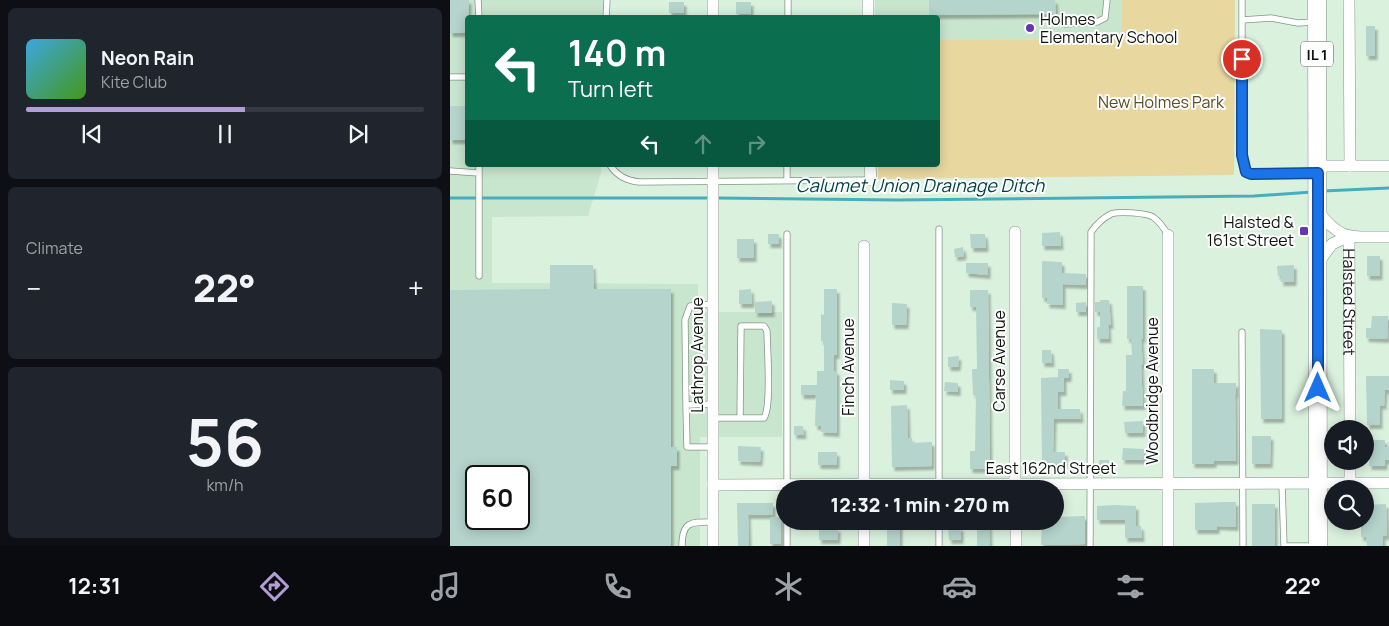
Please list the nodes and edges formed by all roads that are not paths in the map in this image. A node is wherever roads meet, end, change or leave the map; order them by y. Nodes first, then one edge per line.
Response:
1 (478, 0) edge
2 (606, 0) edge
3 (713, 0) edge
4 (788, 0) edge
5 (868, 0) edge
6 (1107, 0) edge
7 (1242, 0) edge
8 (1317, 0) edge
9 (1349, 0) edge
10 (479, 15) edge
11 (606, 15) edge
12 (713, 15) edge
13 (788, 15) edge
14 (868, 15) edge
15 (1242, 20) junction
16 (1317, 22) junction
17 (1065, 24) dead end
18 (450, 77) edge
19 (465, 77) edge
20 (1350, 166) junction
21 (1389, 166) edge
22 (480, 167) edge
23 (611, 167) edge
24 (713, 167) edge
25 (787, 167) edge
26 (870, 167) edge
27 (1318, 169) junction
28 (450, 171) edge
29 (480, 173) junction
30 (871, 180) joint
31 (787, 181) junction
32 (713, 185) junction
33 (1318, 210) junction
34 (939, 230) dead end
35 (1015, 232) dead end
36 (786, 234) dead end
37 (1168, 235) joint
38 (1349, 236) junction
39 (1389, 237) edge
40 (864, 246) dead end
41 (1318, 263) junction
42 (479, 276) dead end
43 (713, 304) junction
44 (1242, 332) dead end
45 (713, 404) junction
46 (686, 405) junction
47 (713, 418) junction
48 (740, 418) junction
49 (1350, 420) edge
50 (713, 447) junction
51 (787, 480) edge
52 (864, 480) edge
53 (939, 480) edge
54 (1016, 480) edge
55 (1318, 483) junction
56 (1324, 483) edge
57 (1374, 483) edge
58 (1389, 483) edge
59 (1090, 484) junction
60 (1168, 484) junction
61 (1243, 484) junction
62 (1282, 484) junction
63 (713, 485) junction
64 (1064, 485) edge
65 (776, 487) edge
66 (713, 522) junction
67 (787, 530) edge
68 (864, 530) edge
69 (939, 530) edge
70 (1016, 530) edge
71 (682, 546) edge
72 (713, 546) edge
73 (787, 546) edge
74 (864, 546) edge
75 (939, 546) edge
76 (1016, 546) edge
77 (1090, 546) edge
78 (1168, 546) edge
79 (1243, 546) edge
80 (1284, 546) edge
81 (1318, 546) edge

1 - 10 lane
2 - 11 lane
3 - 12 street
4 - 13 lane
5 - 14 street
6 - 17 lane
7 - 15 lane
8 - 16 main road, Halsted Street / IL 1
9 - 20 street
15 - 16 lane
15 - 27 lane
16 - 27 main road, Halsted Street / IL 1
18 - 19 lane
20 - 21 street
20 - 27 street
22 - 29 lane
23 - 32 lane
24 - 32 street, Lathrop Avenue
25 - 31 lane
26 - 30 street
27 - 33 main road, Halsted Street / IL 1
28 - 29 lane
29 - 42 lane
30 - 31 lane
31 - 32 lane
32 - 43 street, Lathrop Avenue
33 - 38 street
33 - 41 main road, Halsted Street / IL 1
34 - 53 lane
35 - 54 street, Carse Avenue
36 - 51 lane
37 - 59 lane
37 - 60 street, Woodbridge Avenue
38 - 39 street
38 - 41 street
38 - 49 street, Halsted Street
40 - 52 street, Finch Avenue
41 - 55 main road, Halsted Street / IL 1
43 - 45 street, Lathrop Avenue
43 - 46 lane
44 - 61 lane
45 - 46 lane
45 - 47 street, Lathrop Avenue
46 - 50 lane
47 - 48 lane
47 - 50 street, Lathrop Avenue
48 - 48 lane
50 - 63 street, Lathrop Avenue
55 - 56 street, East 162nd Street
55 - 62 street, East 162nd Street
55 - 81 main road, Halsted Street / IL 1
57 - 58 street, East 162nd Street
59 - 60 street, East 162nd Street
59 - 64 street, East 162nd Street
59 - 77 lane
60 - 61 street, East 162nd Street
60 - 78 street, Woodbridge Avenue
61 - 62 street, East 162nd Street
61 - 79 lane
62 - 80 lane
63 - 65 street, East 162nd Street
63 - 66 street, Lathrop Avenue
66 - 71 lane
66 - 72 street, Lathrop Avenue
67 - 73 lane
68 - 74 street
69 - 75 lane
70 - 76 street
80 - 81 lane

